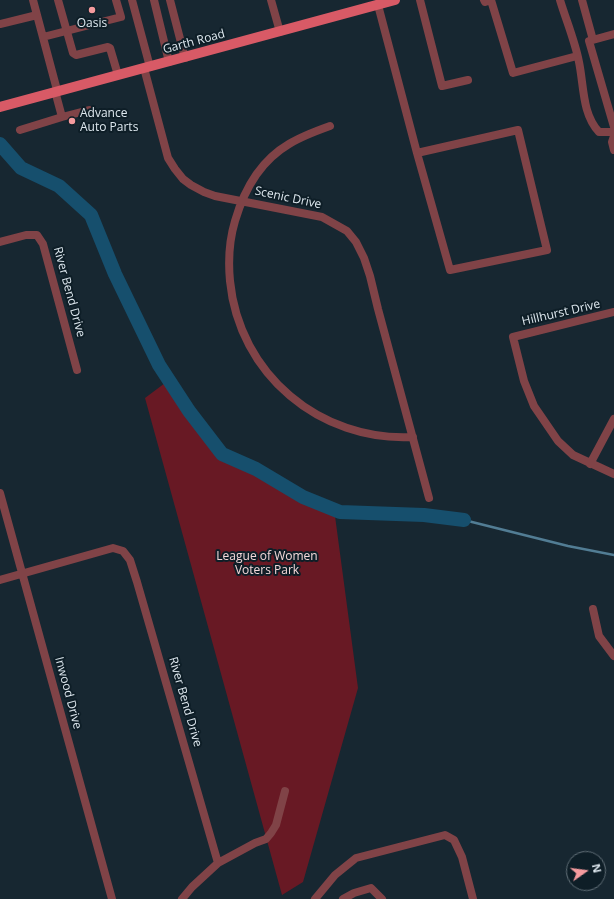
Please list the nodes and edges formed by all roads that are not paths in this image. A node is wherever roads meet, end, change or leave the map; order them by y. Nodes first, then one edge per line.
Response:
1 (33, 0) edge
2 (58, 0) edge
3 (116, 0) edge
4 (132, 0) edge
5 (154, 0) edge
6 (170, 0) edge
7 (271, 0) edge
8 (395, 0) edge
9 (420, 0) edge
10 (484, 0) edge
11 (491, 0) edge
12 (560, 0) edge
13 (582, 0) edge
14 (378, 5) junction
15 (37, 15) junction
16 (0, 24) edge
17 (66, 31) junction
18 (280, 32) junction
19 (614, 34) edge
20 (43, 37) junction
21 (593, 40) junction
22 (577, 56) junction
23 (185, 58) junction
24 (169, 62) junction
25 (147, 68) junction
26 (118, 75) junction
27 (468, 80) dead end
28 (56, 91) junction
29 (0, 107) edge
30 (89, 110) dead end
31 (62, 117) junction
32 (330, 126) dead end
33 (614, 126) edge
34 (20, 130) dead end
35 (614, 132) edge
36 (614, 136) edge
37 (614, 150) edge
38 (417, 153) junction
39 (242, 201) junction
40 (0, 242) edge
41 (614, 312) edge
42 (77, 370) dead end
43 (614, 419) edge
44 (413, 437) junction
45 (590, 464) junction
46 (614, 474) edge
47 (0, 493) edge
48 (429, 498) dead end
49 (22, 574) junction
50 (0, 580) edge
51 (593, 608) dead end
52 (614, 656) edge
53 (285, 791) dead end
54 (218, 863) junction
55 (355, 896) edge
56 (112, 899) edge
57 (182, 899) edge
58 (314, 899) edge
59 (343, 899) edge
60 (382, 899) edge
61 (473, 899) edge

1 - 15 street
2 - 17 street
3 - 17 street
4 - 25 street, Scenic Drive
5 - 24 street
6 - 23 street
7 - 18 street
8 - 14 main road, Garth Road
9 - 27 street
10 - 11 street
11 - 22 street
12 - 22 street
13 - 21 street
14 - 18 main road, Garth Road
14 - 38 street
15 - 16 street
15 - 20 street
17 - 20 street
17 - 26 street
18 - 23 main road, Garth Road
19 - 21 street
20 - 28 street
21 - 33 street
22 - 35 street
23 - 24 main road, Garth Road
24 - 25 main road, Garth Road
25 - 26 main road, Garth Road
25 - 39 street, Scenic Drive
26 - 28 main road, Garth Road
28 - 29 main road, Garth Road
28 - 31 street
30 - 31 street
31 - 34 street
32 - 39 street
36 - 37 street
38 - 38 street
39 - 44 street, Scenic Drive
39 - 44 street
40 - 42 street, River Bend Drive
41 - 45 street, Hillhurst Drive
43 - 45 street
44 - 48 street, Scenic Drive
45 - 46 street
47 - 49 street, Inwood Drive
49 - 50 street
49 - 54 street, River Bend Drive
49 - 56 street, Inwood Drive
51 - 52 street
53 - 54 street
54 - 57 street
55 - 59 street
55 - 60 street
58 - 61 street

